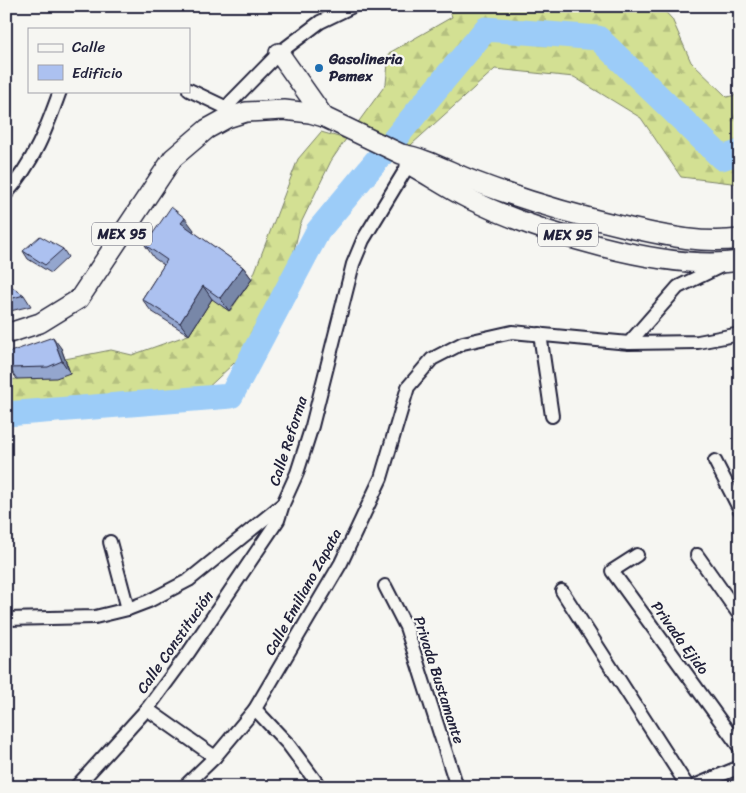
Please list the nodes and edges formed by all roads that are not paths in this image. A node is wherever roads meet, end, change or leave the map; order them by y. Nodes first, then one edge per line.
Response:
1 (353, 6) edge
2 (279, 53) junction
3 (190, 91) edge
4 (60, 92) edge
5 (228, 114) junction
6 (324, 117) junction
7 (404, 156) junction
8 (6, 194) edge
9 (740, 239) edge
10 (735, 262) edge
11 (6, 334) edge
12 (540, 334) junction
13 (740, 334) edge
14 (629, 343) junction
15 (552, 416) dead end
16 (715, 461) dead end
17 (283, 504) junction
18 (740, 510) edge
19 (110, 542) dead end
20 (637, 555) dead end
21 (697, 555) dead end
22 (385, 586) dead end
23 (562, 592) dead end
24 (128, 610) junction
25 (740, 616) edge
26 (6, 619) edge
27 (147, 709) junction
28 (255, 709) junction
29 (740, 748) edge
30 (215, 757) junction
31 (740, 767) edge
32 (76, 787) edge
33 (184, 787) edge
34 (320, 787) edge
35 (457, 787) edge
36 (688, 787) edge
37 (692, 787) edge

1 - 2 street
2 - 5 street
2 - 6 main road
3 - 5 street
4 - 8 street
5 - 6 main road, MEX 95
5 - 11 main road, MEX 95
6 - 7 main road, MEX 95
7 - 9 main road, MEX 95
7 - 10 main road, MEX 95
7 - 17 street, Calle Reforma
10 - 14 street
12 - 14 street, Calle Emiliano Zapata
12 - 15 street
12 - 28 street, Calle Emiliano Zapata
13 - 14 street, Calle Emiliano Zapata
16 - 18 street
17 - 24 street, Calle Reforma
17 - 27 street, Calle Constitución
19 - 24 street
20 - 29 street, Privada Ejido
21 - 25 street
22 - 35 street, Privada Bustamante
23 - 36 street
24 - 26 street, Calle Reforma
27 - 30 street
27 - 32 street, Calle Constitución
28 - 30 street, Calle Emiliano Zapata
28 - 34 street
30 - 33 street, Calle Emiliano Zapata
31 - 37 street

